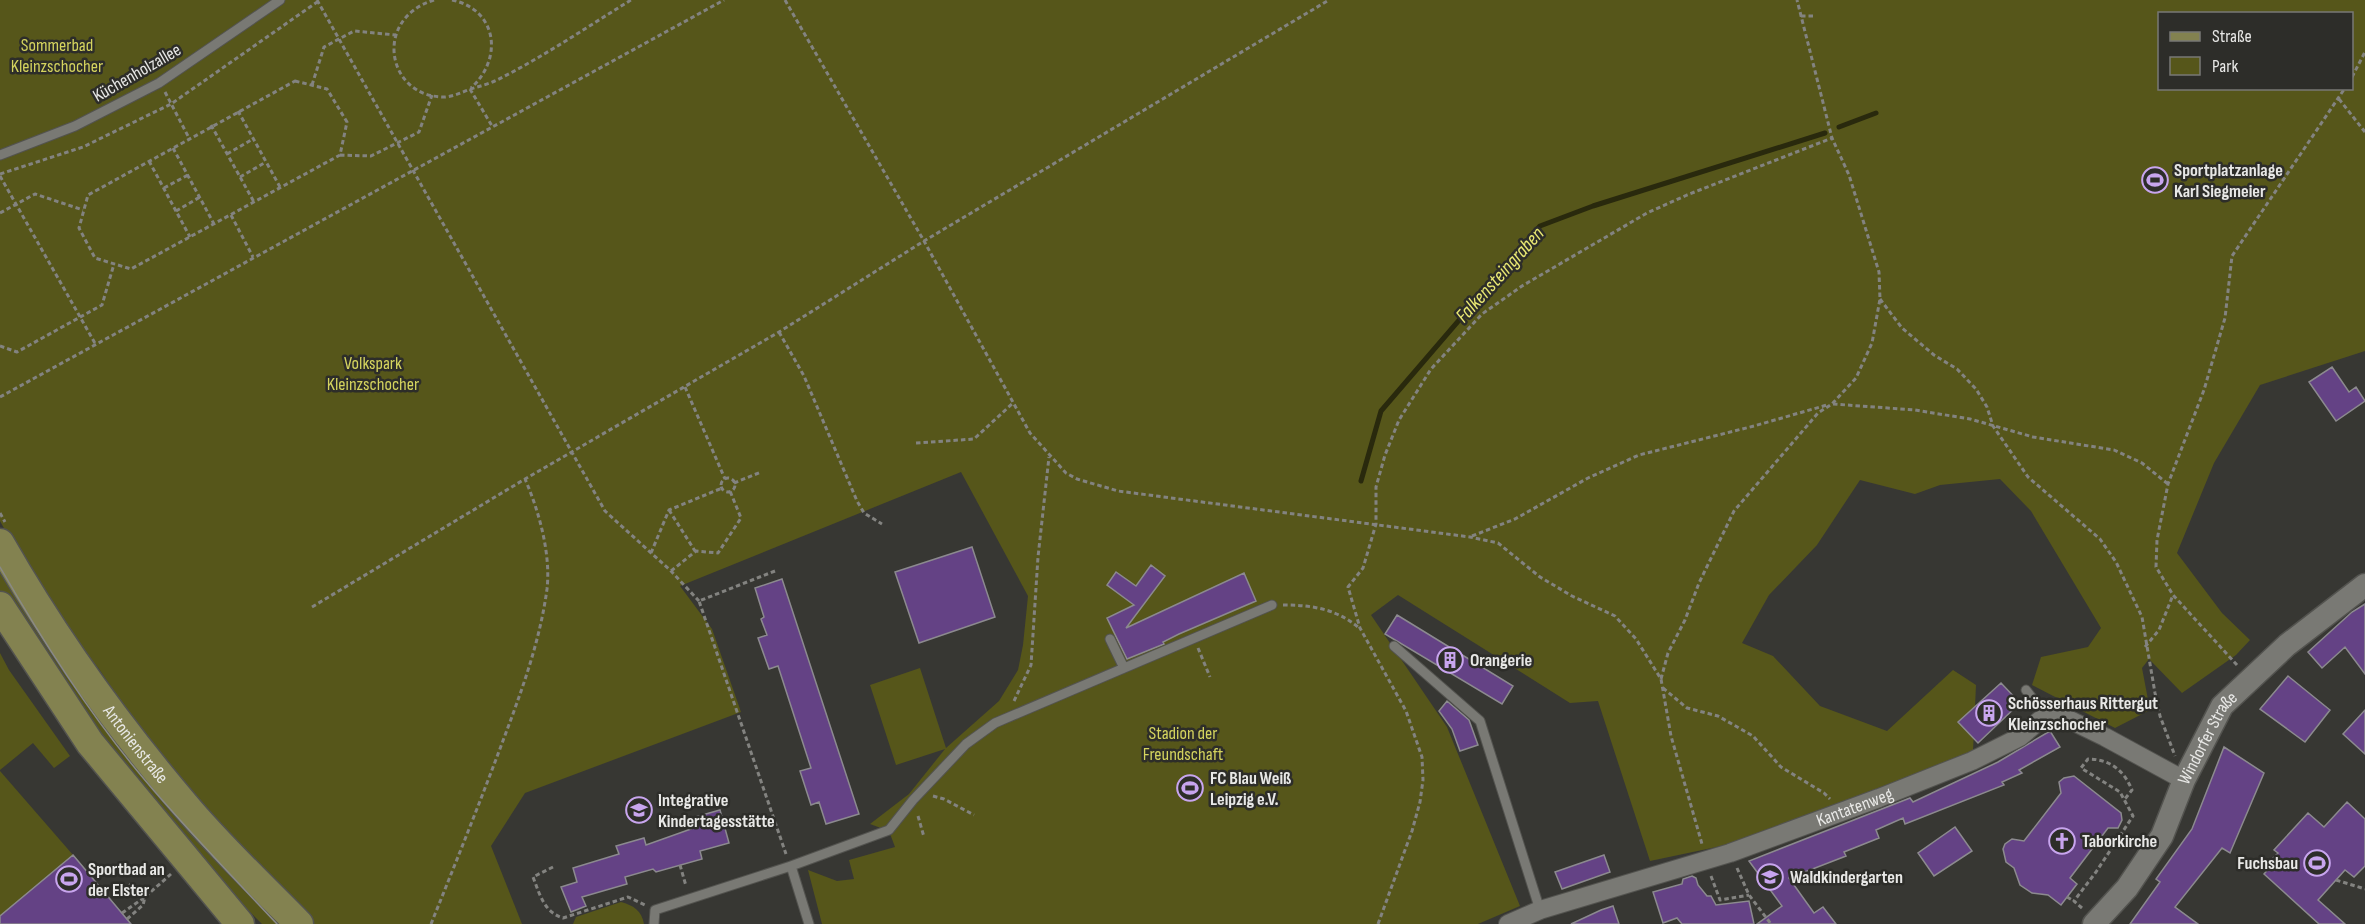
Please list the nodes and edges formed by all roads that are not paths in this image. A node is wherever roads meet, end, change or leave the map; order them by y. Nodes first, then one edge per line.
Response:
1 (280, 0) edge
2 (0, 155) edge
3 (0, 543) edge
4 (2365, 585) edge
5 (1272, 605) road end
6 (0, 606) edge
7 (1110, 639) dead end
8 (1394, 646) dead end
9 (1124, 668) junction
10 (2026, 690) dead end
11 (2052, 716) junction
12 (2184, 780) junction
13 (791, 866) junction
14 (1540, 910) junction
15 (2095, 922) edge
16 (238, 923) edge
17 (299, 924) edge
18 (654, 924) edge
19 (809, 924) edge
20 (1508, 924) edge

1 - 2 lane, Küchenholzallee
3 - 17 main road, Antonienstraße
4 - 12 street, Windorfer Straße
5 - 9 lane
6 - 16 main road, Antonienstraße
7 - 9 lane
8 - 14 lane
9 - 13 lane
10 - 11 lane
11 - 12 street
11 - 14 street, Kantatenweg
12 - 15 street, Windorfer Straße
13 - 18 lane
13 - 19 lane
14 - 20 street, Kantatenweg

